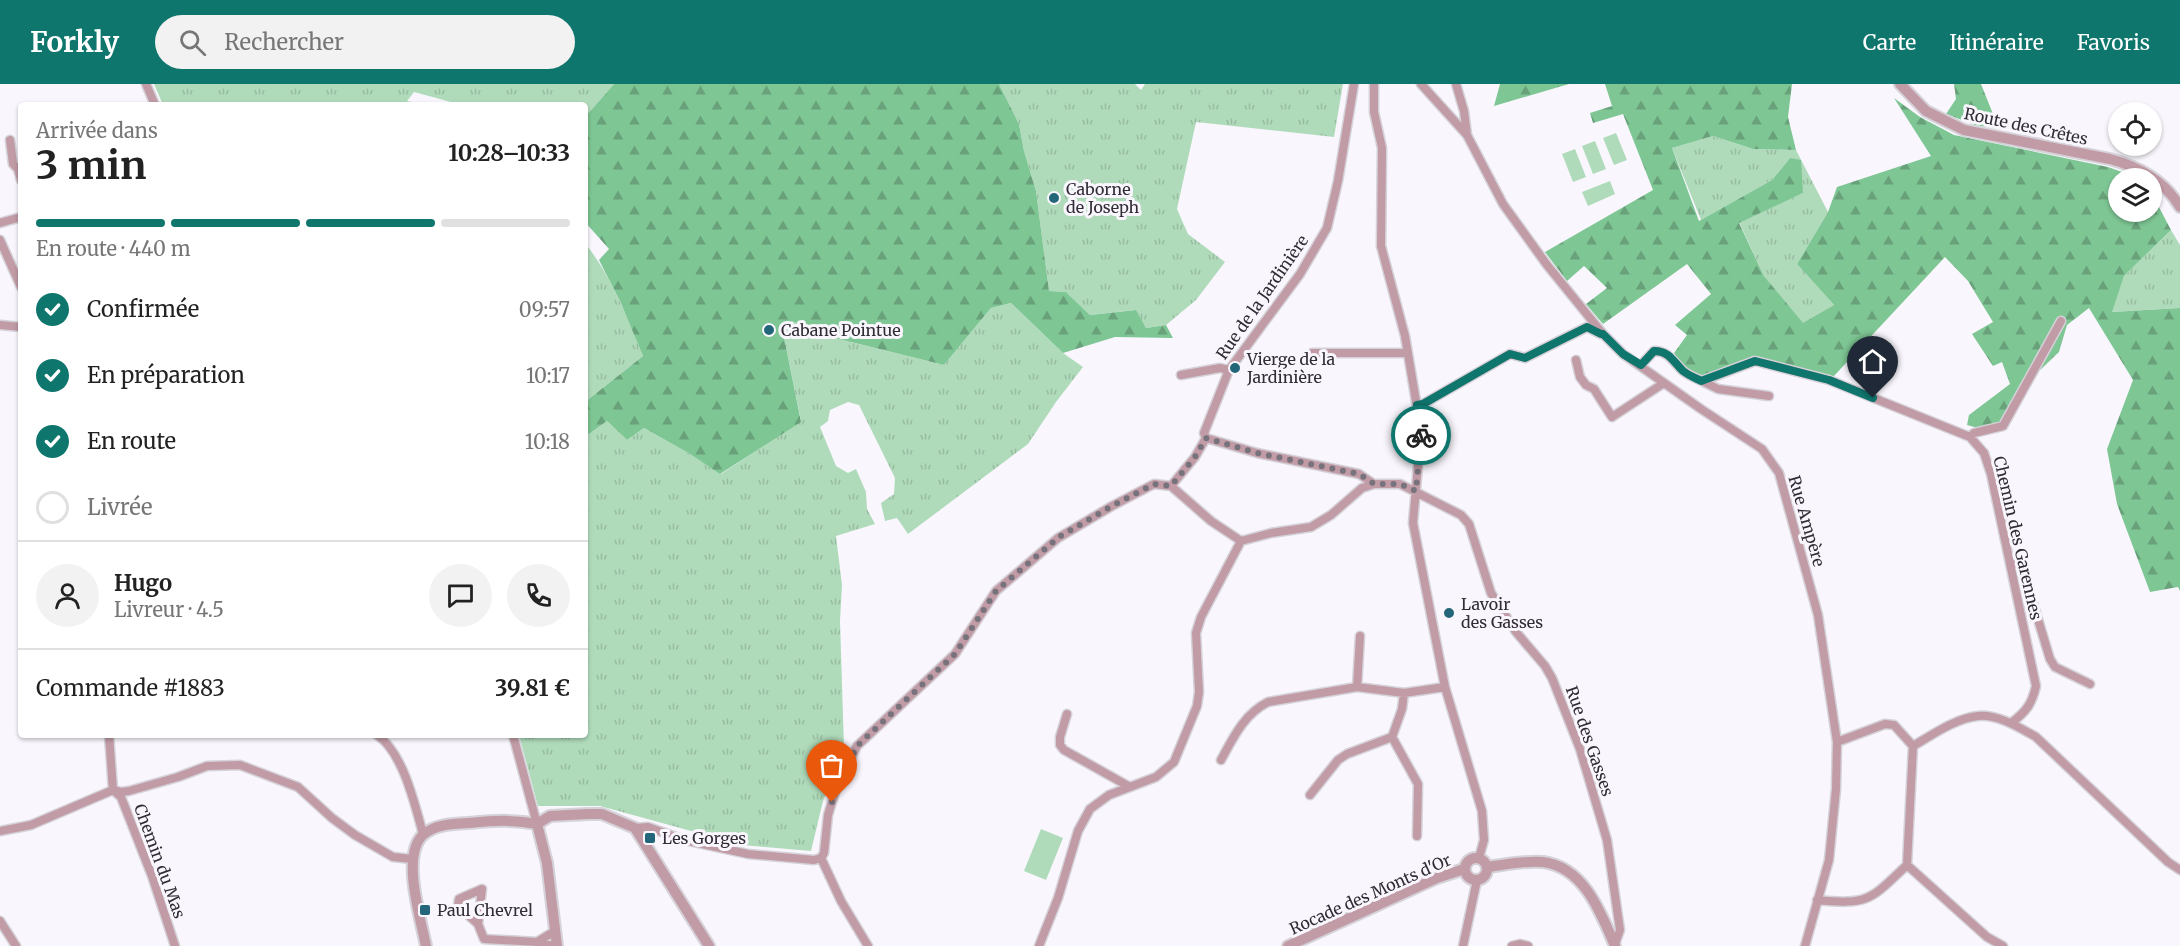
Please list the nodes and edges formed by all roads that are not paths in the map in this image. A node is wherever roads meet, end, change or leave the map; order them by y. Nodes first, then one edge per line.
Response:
1 (146, 84) edge
2 (1354, 84) edge
3 (1374, 84) edge
4 (1421, 84) edge
5 (1456, 84) edge
6 (1900, 84) edge
7 (154, 102) edge
8 (1467, 135) junction
9 (10, 140) dead end
10 (18, 169) edge
11 (2180, 207) edge
12 (18, 218) edge
13 (0, 223) edge
14 (0, 240) edge
15 (18, 280) edge
16 (2061, 321) dead end
17 (0, 325) edge
18 (18, 327) edge
19 (1603, 334) junction
20 (1312, 352) dead end
21 (1408, 353) junction
22 (1576, 360) dead end
23 (1641, 365) junction
24 (1228, 370) junction
25 (1181, 375) dead end
26 (1701, 381) junction
27 (1664, 383) junction
28 (1769, 396) dead end
29 (1417, 405) junction
30 (1970, 437) junction
31 (1206, 438) junction
32 (1374, 484) junction
33 (1171, 486) junction
34 (1416, 491) junction
35 (1240, 541) junction
36 (2010, 564) junction
37 (1360, 636) dead end
38 (2090, 684) dead end
39 (1357, 687) junction
40 (1445, 687) junction
41 (1404, 693) junction
42 (1067, 714) dead end
43 (2011, 723) junction
44 (1392, 737) junction
45 (109, 738) edge
46 (382, 738) edge
47 (514, 738) edge
48 (1838, 742) junction
49 (1913, 746) junction
50 (1221, 760) dead end
51 (1130, 787) junction
52 (113, 790) junction
53 (1310, 795) dead end
54 (537, 824) junction
55 (635, 828) junction
56 (0, 831) edge
57 (423, 834) junction
58 (1417, 836) dead end
59 (821, 858) junction
60 (1479, 858) junction
61 (412, 859) junction
62 (1907, 865) junction
63 (1487, 867) junction
64 (1464, 869) junction
65 (2180, 870) edge
66 (1477, 880) junction
67 (1817, 900) junction
68 (0, 921) edge
69 (478, 924) dead end
70 (555, 931) junction
71 (537, 942) junction
72 (1615, 945) edge
73 (16, 946) edge
74 (175, 946) edge
75 (426, 946) edge
76 (555, 946) edge
77 (709, 946) edge
78 (868, 946) edge
79 (1039, 946) edge
80 (1288, 946) edge
81 (1462, 946) edge
82 (1512, 946) edge
83 (1528, 946) edge
84 (1805, 946) edge
85 (2003, 946) edge

1 - 7 street
2 - 24 street, Rue de la Jardinière
3 - 21 street
4 - 8 street
5 - 8 street, Rue Ampère
6 - 11 street, Route des Crêtes
8 - 19 street, Rue Ampère
9 - 10 street
12 - 13 street
14 - 15 street
16 - 30 street
17 - 18 street
19 - 23 street, Rue Ampère
19 - 29 street
20 - 21 street
21 - 29 street
22 - 27 street
23 - 26 street
23 - 27 street, Rue Ampère
24 - 25 street
24 - 31 street, Rue de la Jardinière
26 - 28 street
26 - 30 street
27 - 48 street, Rue Ampère
29 - 34 street
30 - 36 street, Chemin des Garennes
31 - 32 street
31 - 33 street, Rue de la Jardinière
32 - 34 street
32 - 35 street
33 - 35 street
33 - 59 street
34 - 40 street
34 - 72 street, Rue des Gasses
35 - 51 street
36 - 38 street
36 - 43 street, Chemin des Garennes
37 - 39 street
39 - 41 street
39 - 50 street
40 - 41 street
40 - 60 street
41 - 44 street
42 - 51 street
43 - 49 street
43 - 65 street
44 - 53 street
44 - 58 street
45 - 52 street
46 - 57 street
47 - 54 street
48 - 49 street
48 - 67 street, Rue Ampère
49 - 62 street
51 - 79 street
52 - 56 street
52 - 61 street
52 - 74 street, Chemin du Mas
54 - 55 street
54 - 57 street
54 - 70 street
55 - 59 street
55 - 77 street
57 - 61 street
59 - 78 street
60 - 63 street
60 - 64 street
61 - 75 street
62 - 67 street
62 - 85 street
63 - 66 street
63 - 72 street
64 - 66 street
64 - 80 street, Rocade des Monts d'Or
66 - 81 street
67 - 84 street, Rue Ampère
68 - 73 street
69 - 71 street
70 - 71 street
70 - 76 street
71 - 76 street
82 - 83 street

